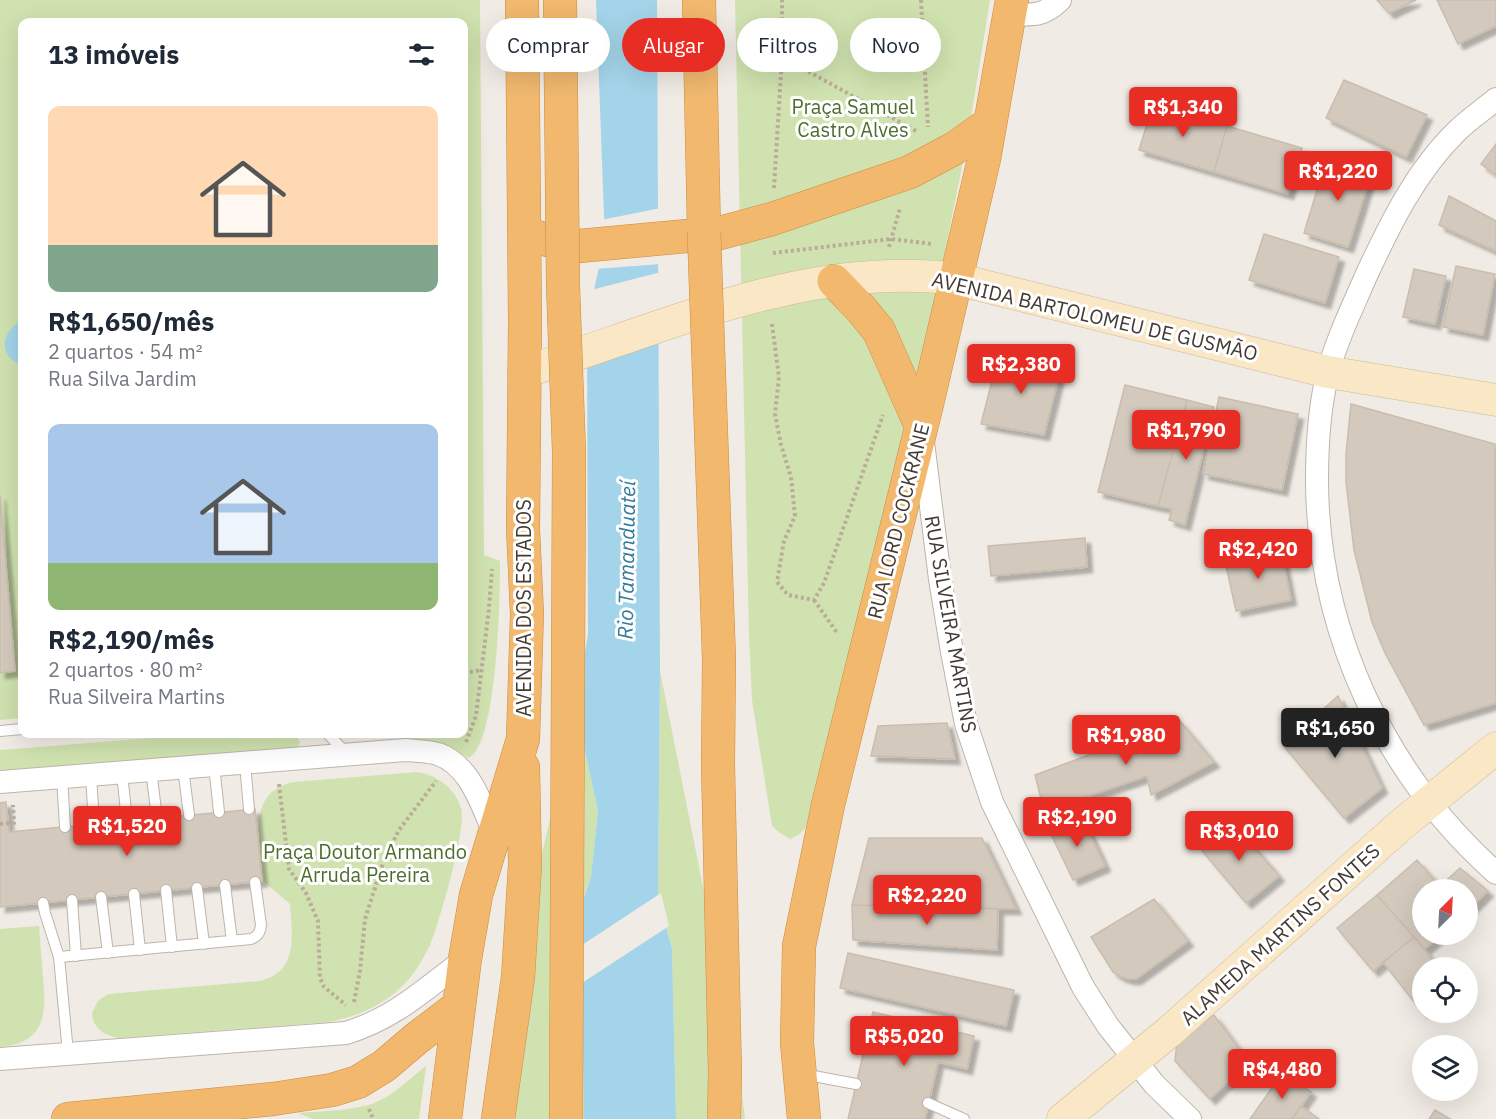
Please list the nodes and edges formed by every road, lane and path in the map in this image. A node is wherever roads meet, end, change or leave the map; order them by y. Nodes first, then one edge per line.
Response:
1 (522, 0) edge
2 (560, 0) edge
3 (699, 0) edge
4 (1060, 0) edge
5 (1011, 7) edge
6 (809, 72) edge
7 (1496, 99) edge
8 (990, 123) junction
9 (956, 148) junction
10 (524, 232) junction
11 (956, 279) junction
12 (834, 281) junction
13 (524, 372) junction
14 (1328, 372) junction
15 (1496, 400) edge
16 (921, 426) junction
17 (492, 568) dead end
18 (814, 600) dead end
19 (867, 645) junction
20 (482, 670) junction
21 (468, 672) edge
22 (18, 729) edge
23 (0, 731) edge
24 (332, 738) edge
25 (468, 738) edge
26 (468, 738) edge
27 (523, 739) junction
28 (1496, 748) edge
29 (348, 755) junction
30 (280, 760) junction
31 (452, 762) junction
32 (245, 763) junction
33 (214, 765) junction
34 (183, 768) junction
35 (151, 770) junction
36 (122, 772) junction
37 (91, 775) junction
38 (62, 777) junction
39 (0, 782) edge
40 (1429, 803) junction
41 (249, 809) dead end
42 (219, 812) dead end
43 (189, 815) dead end
44 (157, 818) dead end
45 (127, 821) dead end
46 (8, 824) dead end
47 (94, 824) dead end
48 (0, 825) edge
49 (65, 827) dead end
50 (494, 832) junction
51 (1496, 873) edge
52 (255, 882) dead end
53 (225, 885) dead end
54 (197, 888) dead end
55 (166, 890) dead end
56 (134, 894) dead end
57 (101, 897) dead end
58 (72, 900) dead end
59 (44, 903) dead end
60 (232, 941) junction
61 (204, 944) junction
62 (172, 946) junction
63 (140, 950) junction
64 (108, 953) junction
65 (76, 956) junction
66 (59, 957) junction
67 (465, 959) junction
68 (459, 1006) junction
69 (68, 1053) junction
70 (798, 1058) junction
71 (0, 1059) edge
72 (1136, 1060) junction
73 (358, 1082) junction
74 (856, 1084) dead end
75 (928, 1103) dead end
76 (1091, 1110) edge
77 (68, 1119) edge
78 (373, 1119) edge
79 (445, 1119) edge
80 (498, 1119) edge
81 (567, 1119) edge
82 (724, 1119) edge
83 (804, 1119) edge
84 (964, 1119) edge
85 (1063, 1119) edge
86 (1190, 1119) edge

1 - 10 highway, AVENIDA DOS ESTADOS
2 - 81 highway, bridge
3 - 82 highway, bridge
4 - 5 street
5 - 8 highway, RUA LORD COCKRANE
6 - 9 path
7 - 14 street
8 - 9 highway
8 - 11 highway, RUA LORD COCKRANE
9 - 10 highway
10 - 13 highway, AVENIDA DOS ESTADOS
11 - 12 main road, AVENIDA BARTOLOMEU DE GUSMÃO
11 - 14 main road, AVENIDA BARTOLOMEU DE GUSMÃO
11 - 16 highway, RUA LORD COCKRANE
12 - 13 main road, AVENIDA BARTOLOMEU DE GUSMÃO
12 - 16 highway
13 - 27 highway, AVENIDA DOS ESTADOS
14 - 15 main road, AVENIDA BARTOLOMEU DE GUSMÃO
14 - 40 street
16 - 19 highway, RUA LORD COCKRANE
16 - 72 street, RUA SILVEIRA MARTINS
17 - 20 path
18 - 19 path
19 - 70 highway, RUA LORD COCKRANE
20 - 21 path
20 - 26 path
22 - 23 lane
24 - 29 lane
25 - 31 path
27 - 50 highway, AVENIDA DOS ESTADOS
27 - 80 highway
28 - 40 main road, ALAMEDA MARTINS FONTES
29 - 30 street
29 - 31 street
30 - 31 path
30 - 32 street
31 - 50 street
32 - 33 street
32 - 41 lane
33 - 34 street
33 - 42 lane
34 - 35 street
34 - 43 lane
35 - 36 street
35 - 44 lane
36 - 37 street
36 - 45 lane
37 - 38 street
37 - 47 lane
38 - 39 street
38 - 49 lane
40 - 51 street
40 - 72 main road, ALAMEDA MARTINS FONTES
46 - 48 path
50 - 67 highway, AVENIDA DOS ESTADOS
52 - 60 lane
53 - 60 lane
54 - 61 lane
55 - 62 lane
56 - 63 lane
57 - 64 lane
58 - 65 lane
59 - 66 lane
60 - 61 lane
61 - 62 lane
62 - 63 lane
63 - 64 lane
64 - 65 lane
65 - 66 lane
66 - 69 lane
67 - 68 highway, AVENIDA DOS ESTADOS
67 - 69 street
68 - 73 highway
68 - 79 highway, AVENIDA DOS ESTADOS
69 - 71 street
70 - 74 lane
70 - 83 highway
72 - 76 main road, ALAMEDA MARTINS FONTES
72 - 86 street, RUA SILVEIRA MARTINS
73 - 77 highway
73 - 78 path
75 - 84 lane
76 - 85 main road, ALAMEDA MARTINS FONTES

